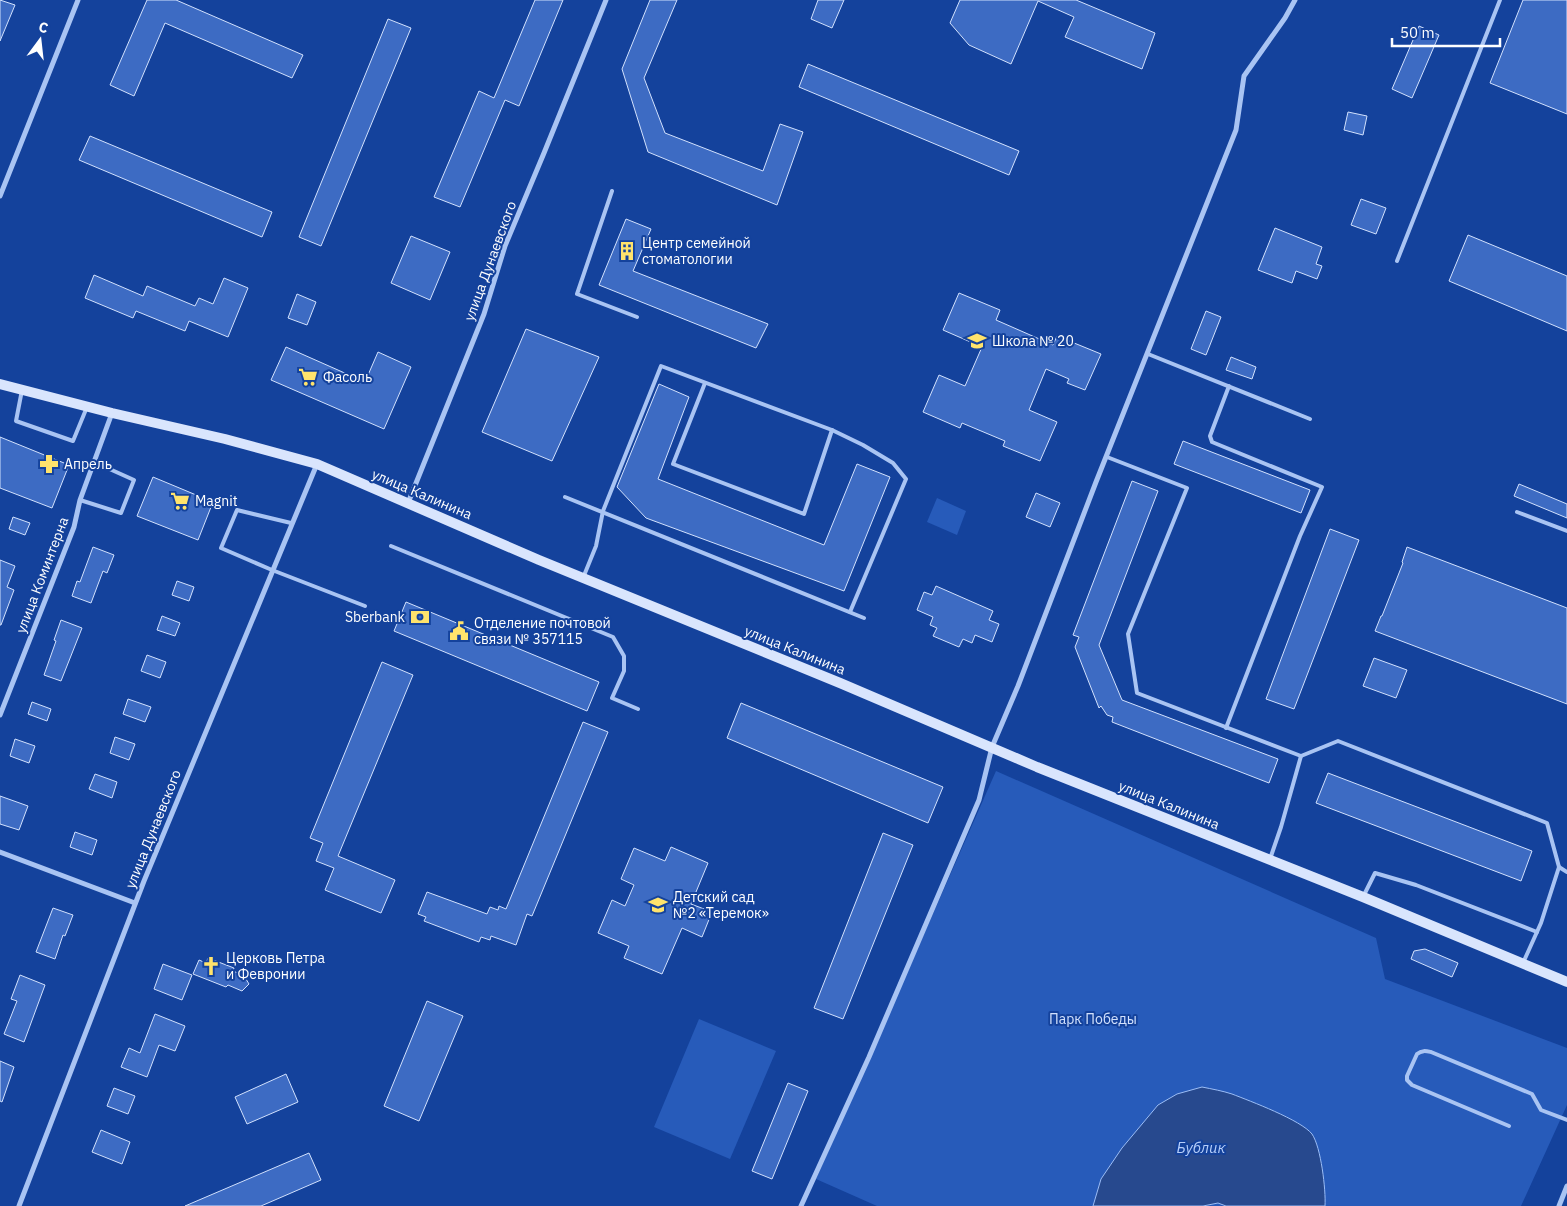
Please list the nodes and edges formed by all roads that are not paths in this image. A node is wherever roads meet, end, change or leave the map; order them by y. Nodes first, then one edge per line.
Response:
1 (78, 0) edge
2 (606, 0) edge
3 (1294, 0) edge
4 (1500, 0) edge
5 (612, 191) dead end
6 (0, 196) edge
7 (1397, 261) dead end
8 (637, 317) dead end
9 (1148, 354) junction
10 (0, 384) edge
11 (705, 384) junction
12 (1228, 386) junction
13 (22, 390) junction
14 (87, 407) junction
15 (112, 413) junction
16 (1310, 419) dead end
17 (832, 430) junction
18 (1107, 457) junction
19 (94, 462) junction
20 (316, 464) junction
21 (565, 496) dead end
22 (80, 500) junction
23 (408, 503) junction
24 (603, 511) junction
25 (1517, 512) dead end
26 (291, 523) junction
27 (1567, 531) edge
28 (390, 546) dead end
29 (272, 570) junction
30 (583, 578) junction
31 (365, 606) dead end
32 (850, 612) junction
33 (864, 618) dead end
34 (638, 709) dead end
35 (0, 716) edge
36 (1226, 728) junction
37 (992, 747) junction
38 (1300, 756) junction
39 (0, 852) edge
40 (1270, 860) junction
41 (1559, 867) junction
42 (1567, 872) edge
43 (1363, 897) junction
44 (135, 903) junction
45 (1537, 932) junction
46 (1523, 963) junction
47 (1567, 982) edge
48 (1567, 1120) edge
49 (1509, 1126) dead end
50 (1567, 1186) edge
51 (18, 1206) edge
52 (801, 1206) edge
53 (1559, 1206) edge

1 - 6 street
2 - 23 street, улица Дунаевского
3 - 9 street
4 - 7 lane
5 - 8 lane
9 - 12 lane
9 - 18 street
10 - 13 main road, улица Калинина
11 - 17 lane
11 - 17 lane
11 - 24 lane
12 - 16 lane
12 - 36 lane
13 - 14 main road, улица Калинина
13 - 14 lane
14 - 15 main road, улица Калинина
15 - 19 street, улица Коминтерна
15 - 20 main road, улица Калинина
17 - 32 lane
18 - 36 lane
18 - 37 street
19 - 22 street, улица Коминтерна
19 - 22 lane
20 - 23 main road, улица Калинина
20 - 26 street, улица Дунаевского
21 - 24 lane
22 - 35 street, улица Коминтерна
23 - 30 main road, улица Калинина
24 - 30 lane
24 - 32 lane
25 - 27 lane
26 - 29 street, улица Дунаевского
26 - 29 lane
28 - 34 lane
29 - 31 lane
29 - 44 street, улица Дунаевского
30 - 37 main road, улица Калинина
32 - 33 lane
36 - 38 lane
37 - 40 main road, улица Калинина
37 - 52 street
38 - 40 lane
38 - 41 lane
39 - 44 street
40 - 43 main road, улица Калинина
41 - 42 lane
41 - 45 lane
43 - 45 lane
43 - 46 main road, улица Калинина
44 - 51 street, улица Дунаевского
45 - 46 lane
46 - 47 main road, улица Калинина
48 - 49 lane
50 - 53 street

